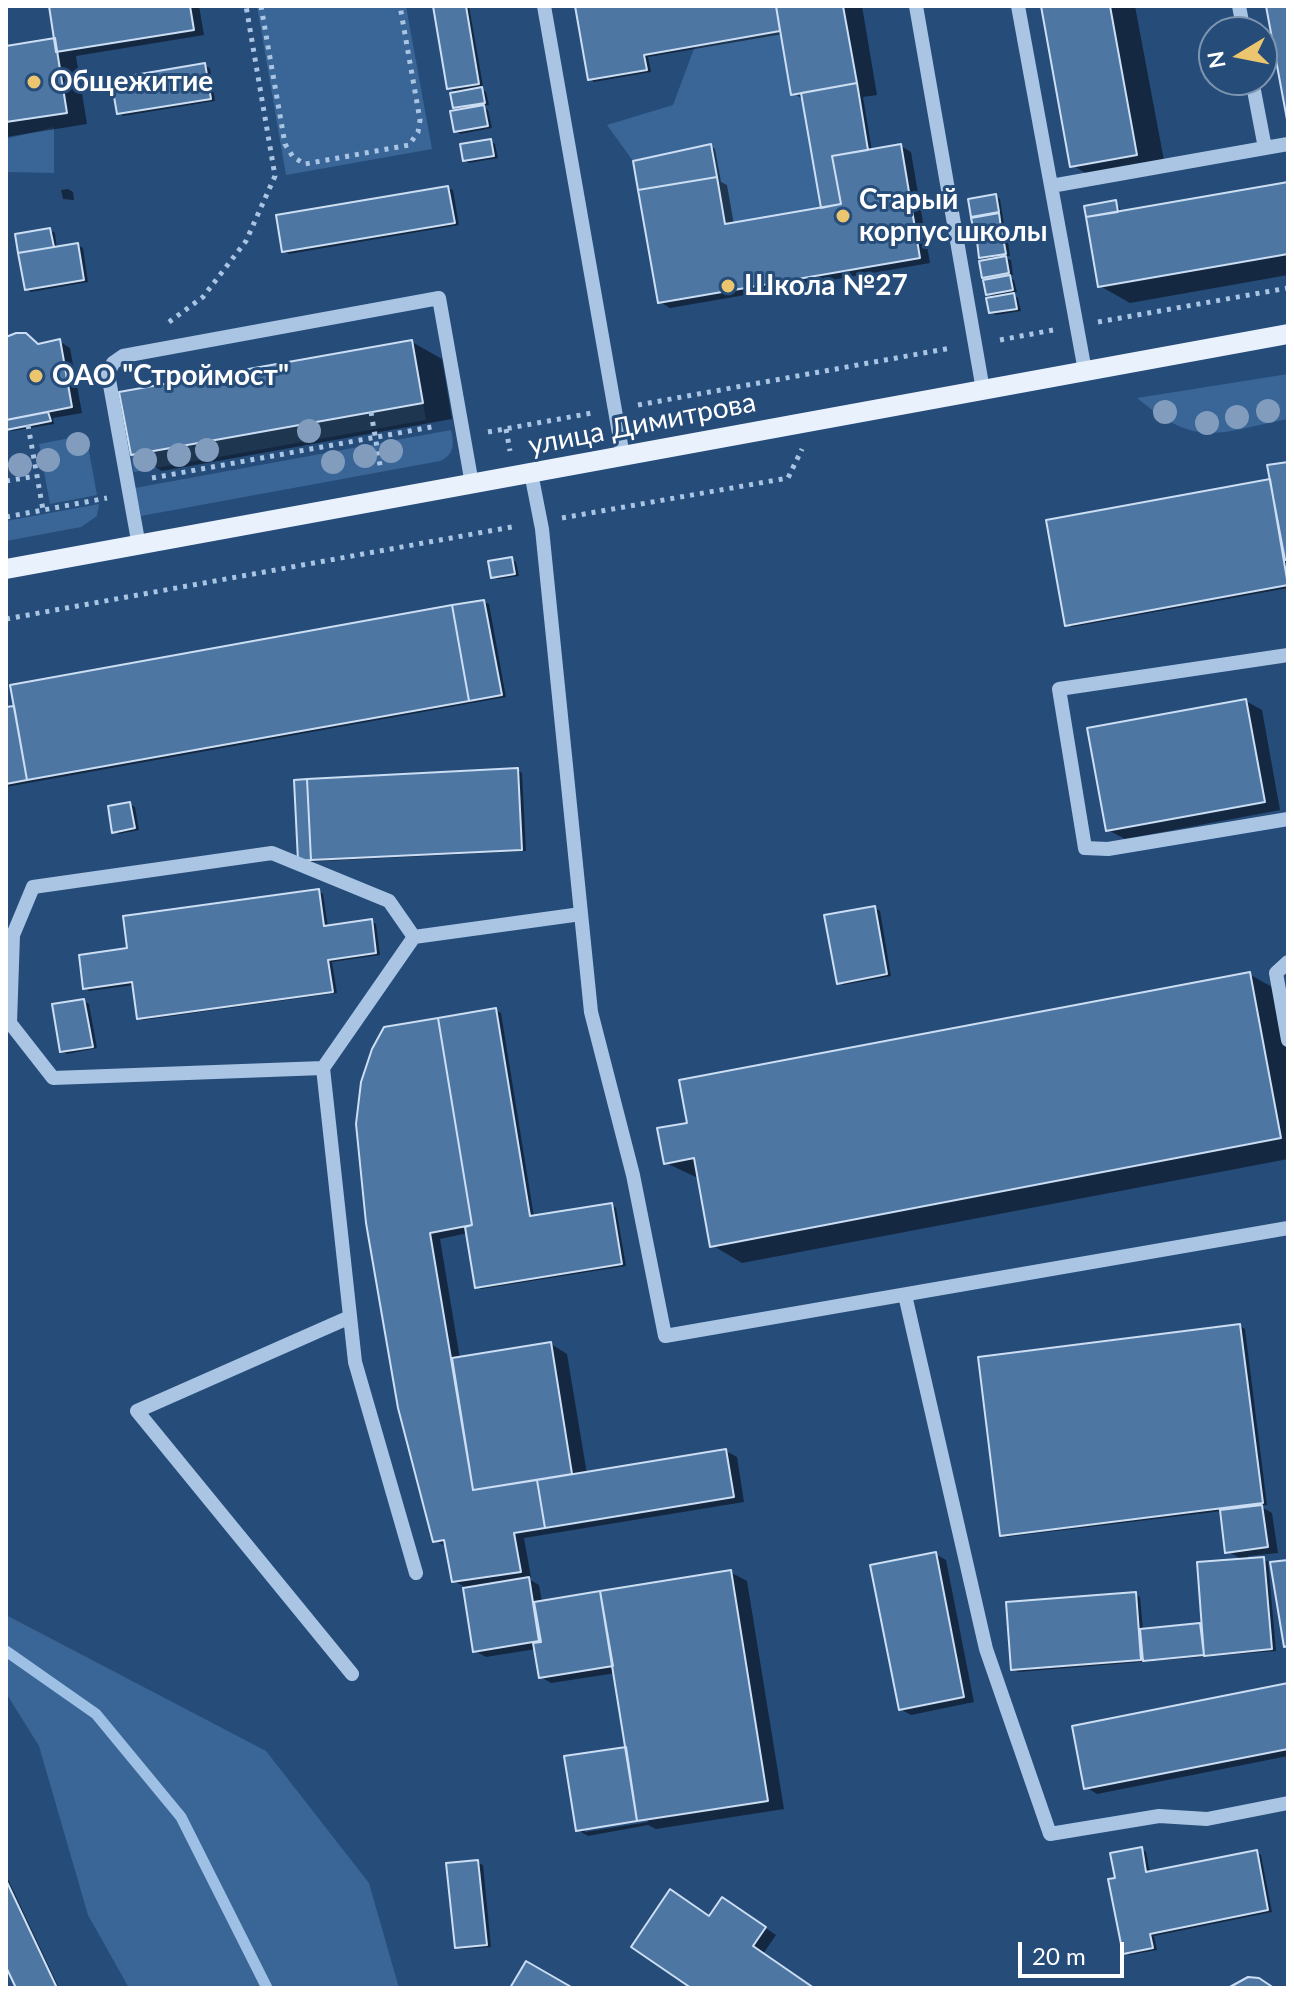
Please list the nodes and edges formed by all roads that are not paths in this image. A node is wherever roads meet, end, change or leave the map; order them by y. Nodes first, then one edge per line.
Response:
1 (544, 6) edge
2 (916, 6) edge
3 (1018, 6) edge
4 (1255, 96) edge
5 (1288, 144) edge
6 (1265, 148) junction
7 (1051, 186) junction
8 (1288, 334) edge
9 (1085, 371) junction
10 (983, 390) junction
11 (623, 456) junction
12 (531, 473) junction
13 (472, 484) junction
14 (139, 546) junction
15 (6, 569) edge
16 (1288, 655) edge
17 (1288, 819) edge
18 (581, 914) junction
19 (414, 937) junction
20 (1288, 962) edge
21 (1288, 1040) edge
22 (323, 1068) junction
23 (1288, 1228) edge
24 (905, 1295) junction
25 (350, 1317) junction
26 (416, 1573) dead end
27 (352, 1674) dead end
28 (1288, 1803) edge

1 - 11 lane
2 - 10 lane
3 - 7 lane
4 - 6 lane
5 - 6 lane
6 - 7 lane
7 - 9 lane
8 - 9 main road, улица Димитрова
9 - 10 main road, улица Димитрова
10 - 11 main road, улица Димитрова
11 - 12 main road, улица Димитрова
12 - 13 main road, улица Димитрова
12 - 18 lane
13 - 14 main road, улица Димитрова
13 - 14 lane
14 - 15 main road, улица Димитрова
16 - 17 lane
18 - 19 lane
18 - 24 lane
19 - 22 lane
19 - 22 lane
20 - 21 lane
22 - 25 lane
23 - 24 lane
24 - 28 lane
25 - 26 lane
25 - 27 lane

